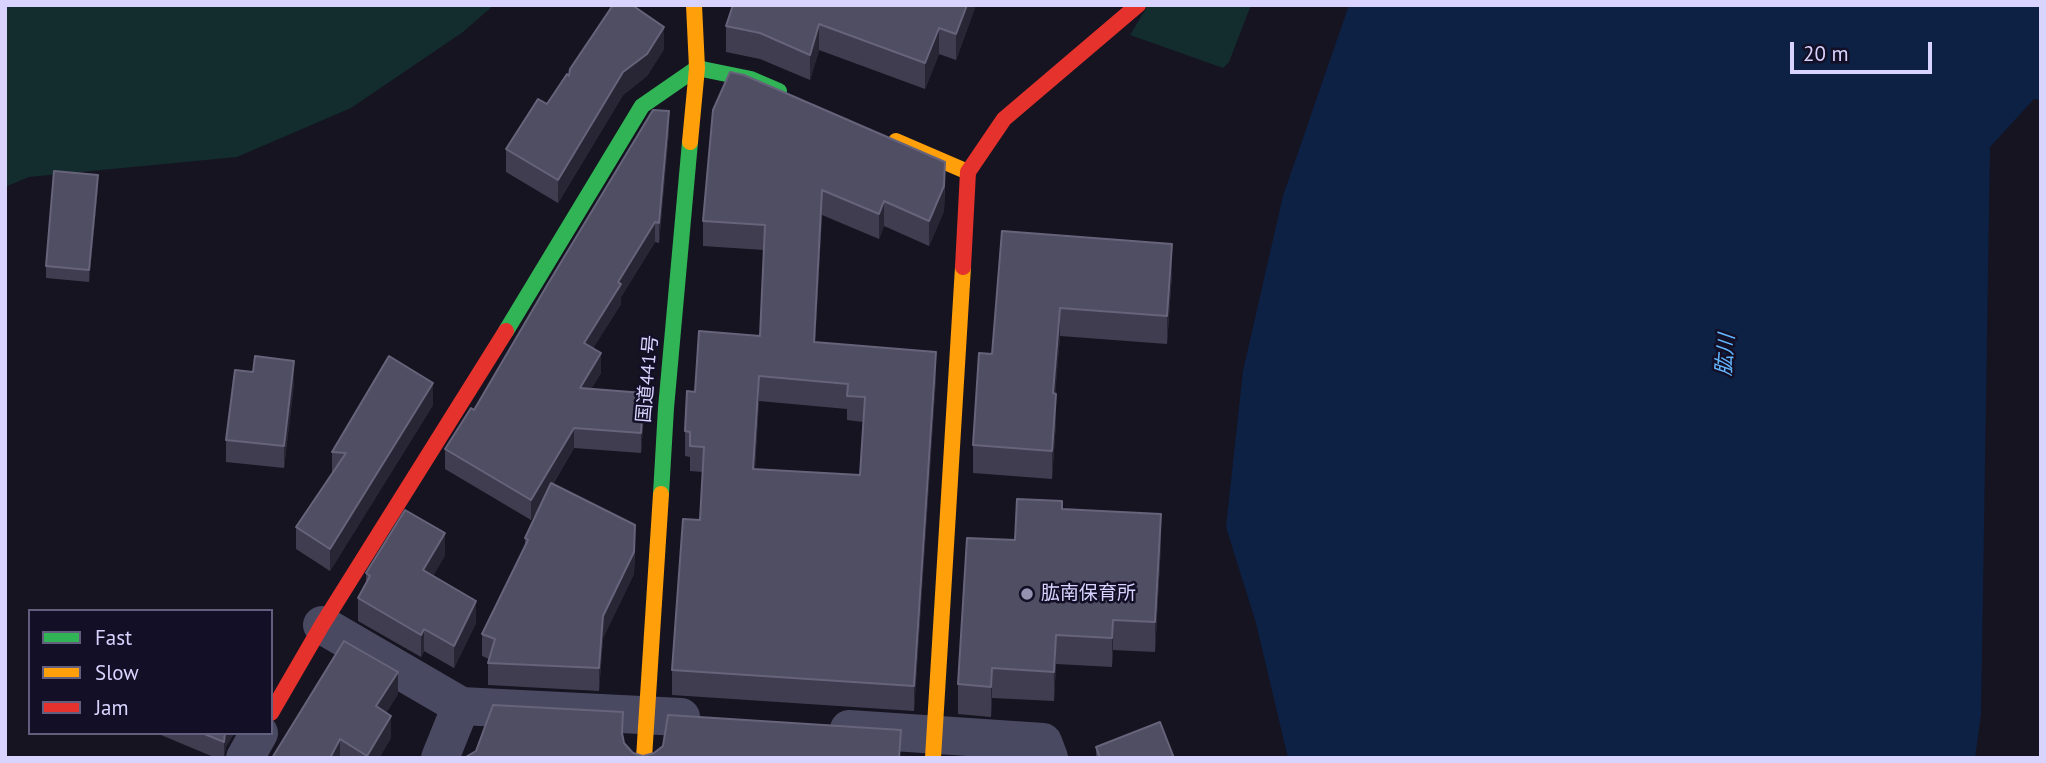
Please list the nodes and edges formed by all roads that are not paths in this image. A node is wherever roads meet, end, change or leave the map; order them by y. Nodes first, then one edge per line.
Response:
1 (694, 5) edge
2 (1138, 5) edge
3 (697, 68) junction
4 (789, 95) edge
5 (878, 134) edge
6 (968, 172) junction
7 (322, 625) junction
8 (461, 706) junction
9 (273, 710) edge
10 (646, 715) junction
11 (715, 719) edge
12 (811, 726) edge
13 (259, 735) edge
14 (934, 746) edge
15 (245, 758) edge
16 (440, 758) edge
17 (643, 758) edge
18 (1049, 758) edge

1 - 3 main road, 国道441号
2 - 6 main road
3 - 4 main road
3 - 7 main road
3 - 10 main road, 国道441号
5 - 6 main road
6 - 14 main road
7 - 8 street
7 - 9 main road
8 - 10 street
8 - 16 street
10 - 11 street
10 - 17 main road, 国道441号
12 - 14 street
13 - 15 street
14 - 18 street

